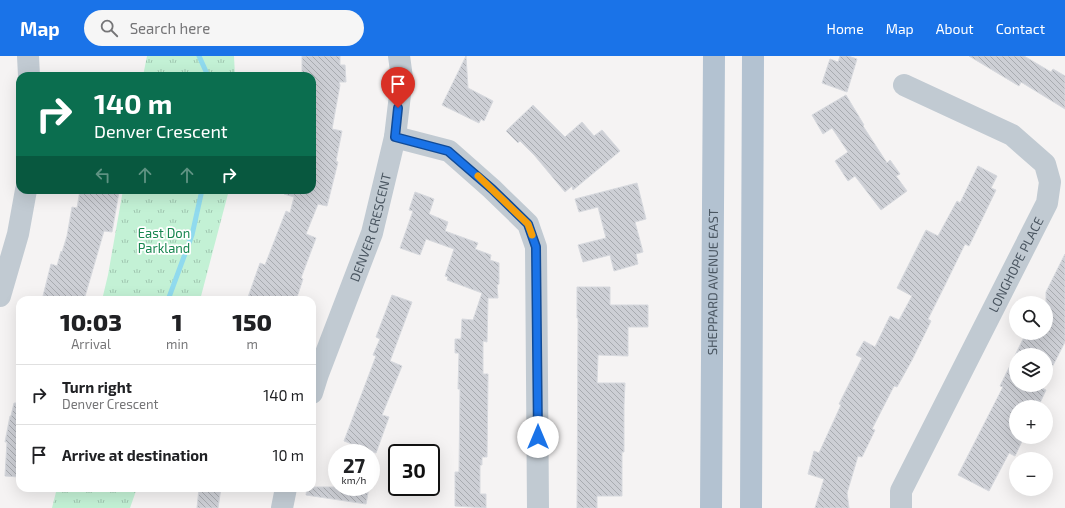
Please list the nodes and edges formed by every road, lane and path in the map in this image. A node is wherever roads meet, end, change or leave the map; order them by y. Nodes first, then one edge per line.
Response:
1 (28, 56) edge
2 (399, 56) edge
3 (714, 56) edge
4 (754, 56) edge
5 (29, 72) edge
6 (904, 85) dead end
7 (395, 137) junction
8 (25, 194) edge
9 (0, 296) edge
10 (316, 380) edge
11 (285, 492) edge
12 (282, 508) edge
13 (538, 508) edge
14 (711, 508) edge
15 (751, 508) edge
16 (901, 508) edge

1 - 5 street
2 - 7 street, DENVER CRESCENT
3 - 14 main road, SHEPPARD AVENUE EAST
4 - 15 main road
6 - 16 street, LONGHOPE PLACE
7 - 10 street, DENVER CRESCENT
7 - 13 street
8 - 9 street
11 - 12 street

